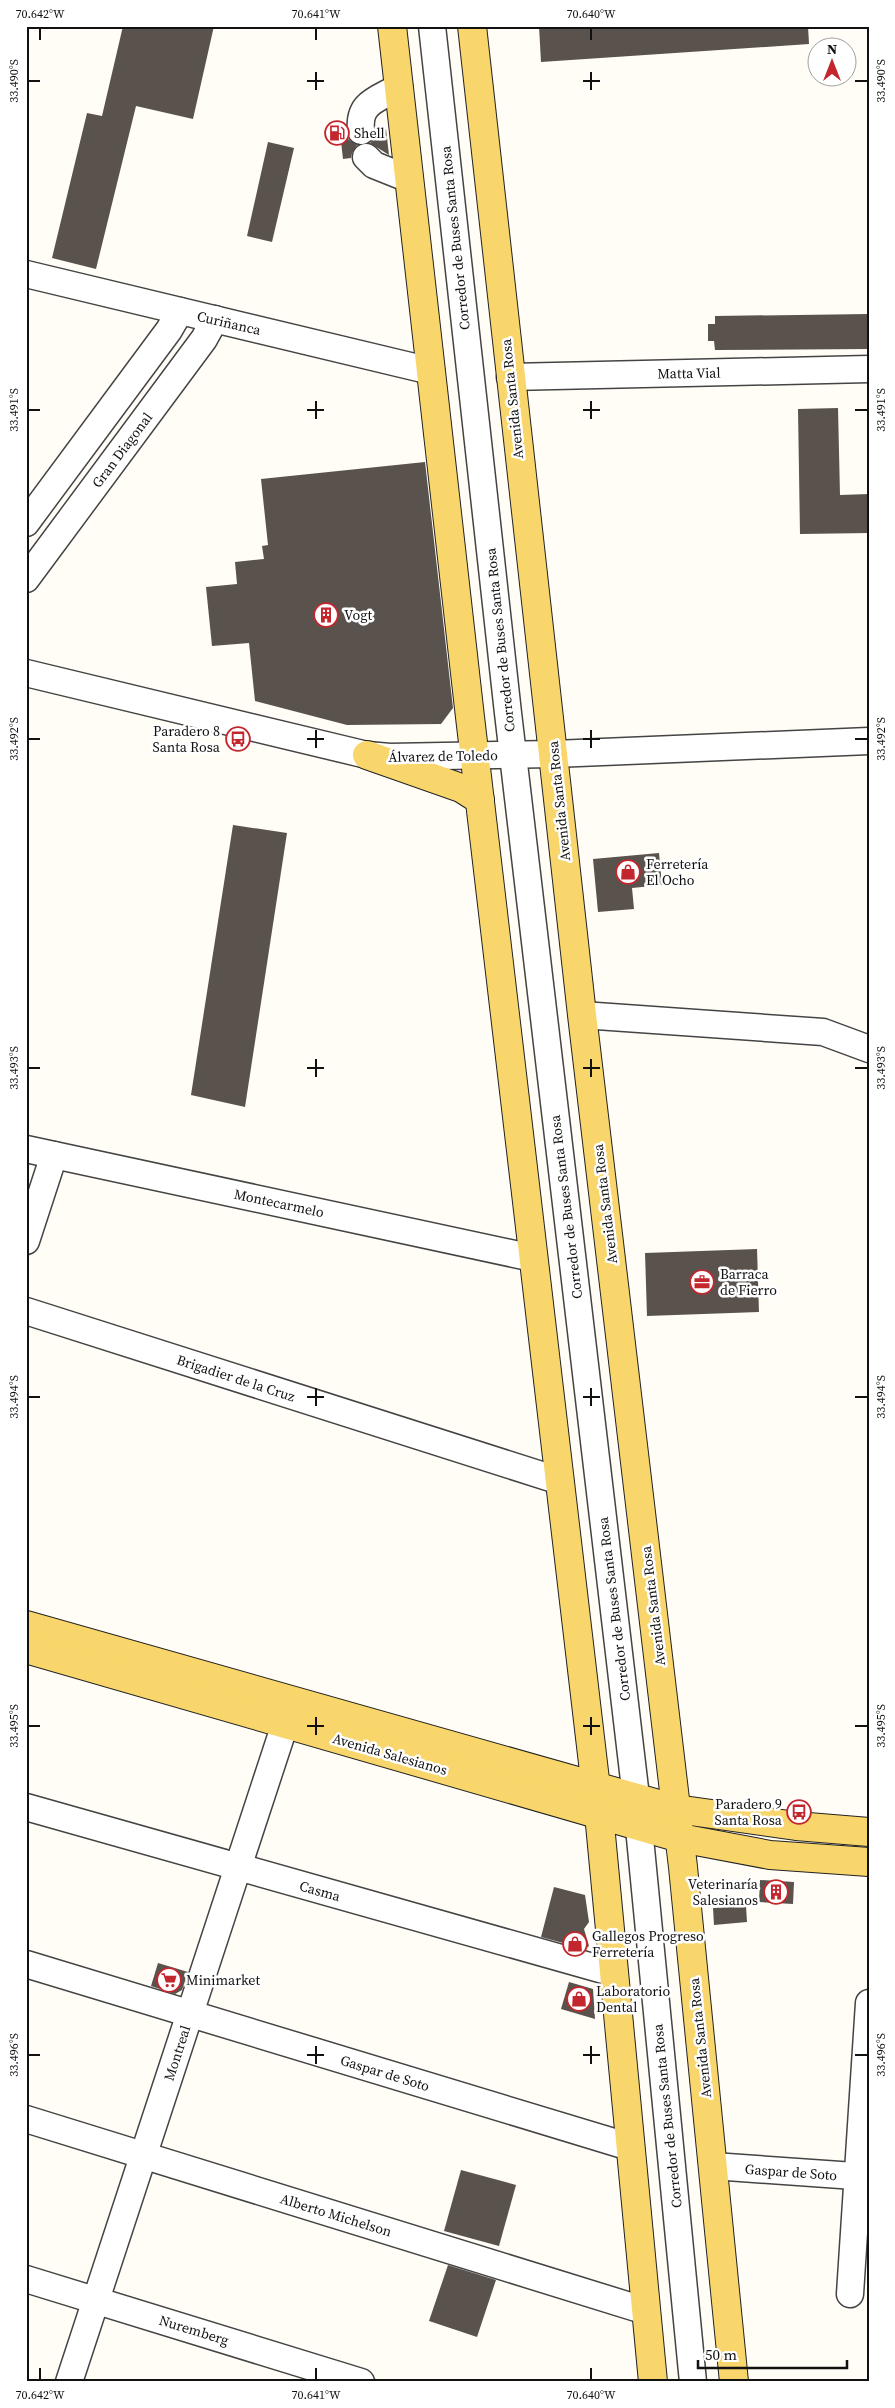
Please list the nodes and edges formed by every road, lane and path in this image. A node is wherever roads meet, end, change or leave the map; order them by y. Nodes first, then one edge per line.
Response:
1 (392, 26) edge
2 (472, 26) edge
3 (431, 28) edge
4 (399, 87) junction
5 (361, 131) dead end
6 (366, 157) dead end
7 (409, 179) junction
8 (26, 274) edge
9 (180, 311) junction
10 (215, 319) junction
11 (869, 370) edge
12 (431, 371) junction
13 (510, 377) junction
14 (26, 523) edge
15 (26, 579) edge
16 (26, 673) edge
17 (869, 740) edge
18 (554, 754) junction
19 (367, 755) junction
20 (513, 755) junction
21 (474, 756) junction
22 (480, 800) junction
23 (582, 1015) junction
24 (869, 1049) edge
25 (26, 1149) edge
26 (54, 1155) junction
27 (26, 1241) edge
28 (533, 1258) junction
29 (26, 1311) edge
30 (560, 1481) junction
31 (26, 1625) edge
32 (26, 1648) edge
33 (285, 1724) junction
34 (595, 1786) junction
35 (636, 1797) junction
36 (26, 1807) edge
37 (676, 1809) junction
38 (599, 1814) junction
39 (639, 1826) junction
40 (869, 1832) edge
41 (680, 1838) junction
42 (869, 1862) edge
43 (238, 1868) junction
44 (26, 1964) edge
45 (614, 1973) junction
46 (869, 2003) edge
47 (190, 2014) junction
48 (26, 2119) edge
49 (630, 2147) junction
50 (143, 2155) junction
51 (713, 2166) junction
52 (863, 2177) edge
53 (26, 2279) edge
54 (850, 2294) dead end
55 (96, 2300) junction
56 (646, 2311) junction
57 (69, 2382) edge
58 (361, 2382) edge
59 (654, 2382) edge
60 (694, 2382) edge
61 (734, 2382) edge

1 - 4 main road
2 - 13 main road, Avenida Santa Rosa
3 - 20 street, Corredor de Buses Santa Rosa
4 - 5 street
4 - 7 main road
6 - 7 street
7 - 12 main road
8 - 9 street, Curiñanca
9 - 10 street, Curiñanca
9 - 14 street
10 - 12 street, Curiñanca
10 - 15 street, Gran Diagonal
11 - 13 street, Matta Vial
12 - 21 main road
13 - 18 main road, Avenida Santa Rosa
16 - 19 street, Álvarez de Toledo
17 - 18 street, Álvarez de Toledo
18 - 20 street, Álvarez de Toledo
18 - 23 main road, Avenida Santa Rosa
19 - 21 street, Álvarez de Toledo
19 - 22 main road
20 - 21 street, Álvarez de Toledo
20 - 35 street, Corredor de Buses Santa Rosa
21 - 22 main road
22 - 28 main road
23 - 24 street
23 - 37 main road, Avenida Santa Rosa
25 - 26 street, Montecarmelo
26 - 27 street
26 - 28 street, Montecarmelo
28 - 30 main road
29 - 30 street, Brigadier de la Cruz
30 - 34 main road
31 - 34 main road, Avenida Salesianos
32 - 33 main road, Avenida Salesianos
33 - 38 main road, Avenida Salesianos
33 - 43 street, Montreal
34 - 35 main road, Avenida Salesianos
34 - 38 main road
35 - 37 main road, Avenida Salesianos
35 - 39 street, Corredor de Buses Santa Rosa
36 - 43 street, Casma
37 - 40 main road, Avenida Salesianos
37 - 41 main road, Avenida Santa Rosa
38 - 39 main road, Avenida Salesianos
38 - 45 main road
39 - 41 main road, Avenida Salesianos
39 - 60 street, Corredor de Buses Santa Rosa
41 - 42 main road, Avenida Salesianos
41 - 51 main road, Avenida Santa Rosa
43 - 45 street, Casma
43 - 47 street, Montreal
44 - 47 street, Gaspar de Soto
45 - 49 main road
46 - 52 street
47 - 49 street, Gaspar de Soto
47 - 50 street, Montreal
48 - 50 street, Alberto Michelson
49 - 56 main road
50 - 55 street, Montreal
50 - 56 street, Alberto Michelson
51 - 52 street, Gaspar de Soto
51 - 61 main road, Avenida Santa Rosa
52 - 54 street
53 - 55 street, Nuremberg
55 - 57 street, Montreal
55 - 58 street, Nuremberg
56 - 59 main road

